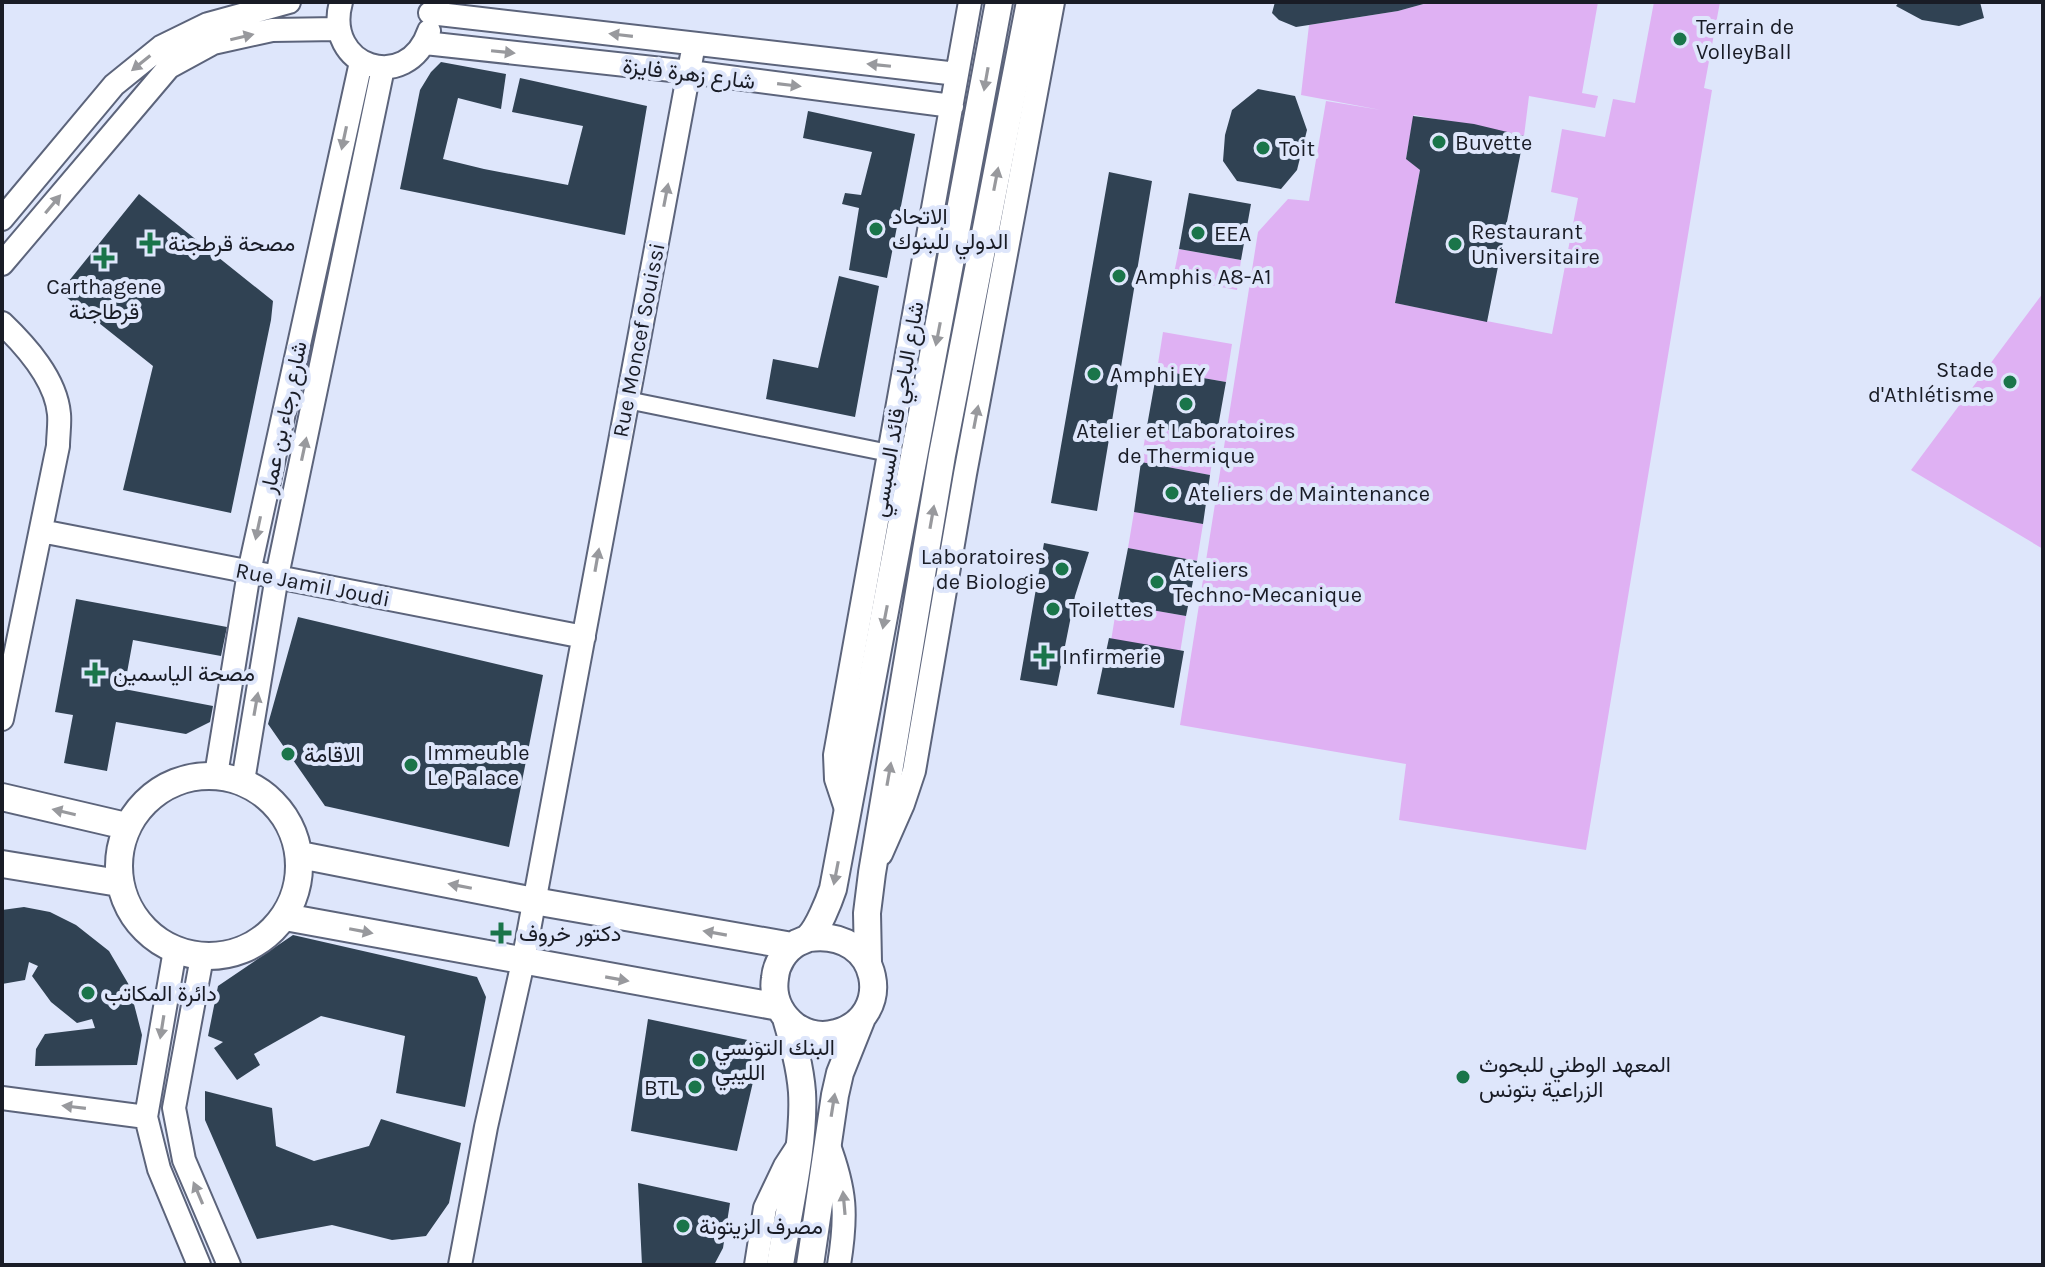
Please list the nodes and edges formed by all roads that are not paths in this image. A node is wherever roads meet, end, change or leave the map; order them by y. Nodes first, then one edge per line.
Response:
1 (289, 2) edge
2 (341, 2) edge
3 (970, 2) edge
4 (999, 2) edge
5 (1030, 2) edge
6 (1053, 2) edge
7 (427, 5) edge
8 (338, 29) junction
9 (425, 43) junction
10 (694, 44) junction
11 (361, 62) junction
12 (383, 68) junction
13 (690, 72) junction
14 (957, 74) junction
15 (952, 106) junction
16 (2, 219) edge
17 (2, 264) edge
18 (2, 323) edge
19 (627, 400) junction
20 (889, 453) junction
21 (41, 531) junction
22 (249, 572) junction
23 (277, 576) junction
24 (584, 637) junction
25 (2, 719) edge
26 (216, 775) junction
27 (243, 781) junction
28 (2, 797) edge
29 (848, 815) junction
30 (126, 826) junction
31 (300, 855) junction
32 (2, 864) edge
33 (872, 873) junction
34 (119, 883) junction
35 (534, 901) junction
36 (285, 917) junction
37 (800, 942) junction
38 (175, 950) junction
39 (202, 957) junction
40 (523, 962) junction
41 (868, 962) junction
42 (783, 1013) junction
43 (862, 1018) junction
44 (2, 1098) edge
45 (146, 1117) junction
46 (828, 1143) junction
47 (798, 1146) junction
48 (199, 1265) edge
49 (229, 1265) edge
50 (460, 1265) edge
51 (756, 1265) edge
52 (780, 1265) edge
53 (810, 1265) edge
54 (839, 1265) edge

1 -> 16 street
2 - 8 street
3 - 14 street, شارع الباجي قائد السبسي
4 -> 29 street
33 -> 5 street
33 -> 6 street
7 - 9 street
10 -> 7 street, شارع زهرة فايزة
8 - 11 street
17 -> 8 street
9 - 12 street
9 -> 13 street, شارع زهرة فايزة
10 - 13 street, Rue Moncef Souissi
14 -> 10 street, شارع زهرة فايزة
11 - 12 street
11 -> 22 street, شارع رجاء بن عمار
23 -> 12 street, شارع رجاء بن عمار
13 -> 15 street, شارع زهرة فايزة
19 -> 13 street, Rue Moncef Souissi
14 - 15 street, شارع الباجي قائد السبسي
15 - 20 street, شارع الباجي قائد السبسي
18 - 21 street
19 - 20 street
24 -> 19 street, Rue Moncef Souissi
20 - 29 street, شارع الباجي قائد السبسي
21 - 22 street, Rue Jamil Joudi
21 - 25 street
22 - 23 street, Rue Jamil Joudi
22 - 26 street, شارع رجاء بن عمار
23 - 24 street, Rue Jamil Joudi
27 -> 23 street, شارع رجاء بن عمار
24 - 35 street, Rue Moncef Souissi
26 - 27 street
26 - 30 street
27 - 31 street
30 -> 28 street
29 -> 37 street
30 - 34 street
35 -> 31 street
31 - 36 street
32 - 34 street
33 - 41 street
34 - 38 street
37 -> 35 street
35 - 40 street, Rue Moncef Souissi
36 - 39 street
36 -> 40 street
37 - 41 street
37 - 42 street
38 - 39 street
38 -> 45 street
49 -> 39 street
40 -> 42 street
40 - 50 street, Rue Moncef Souissi
41 - 43 street
42 - 43 street
42 - 47 street
46 -> 43 street
45 -> 44 street
45 - 48 street
46 - 53 street
54 -> 46 street
47 - 51 street
47 - 52 street

